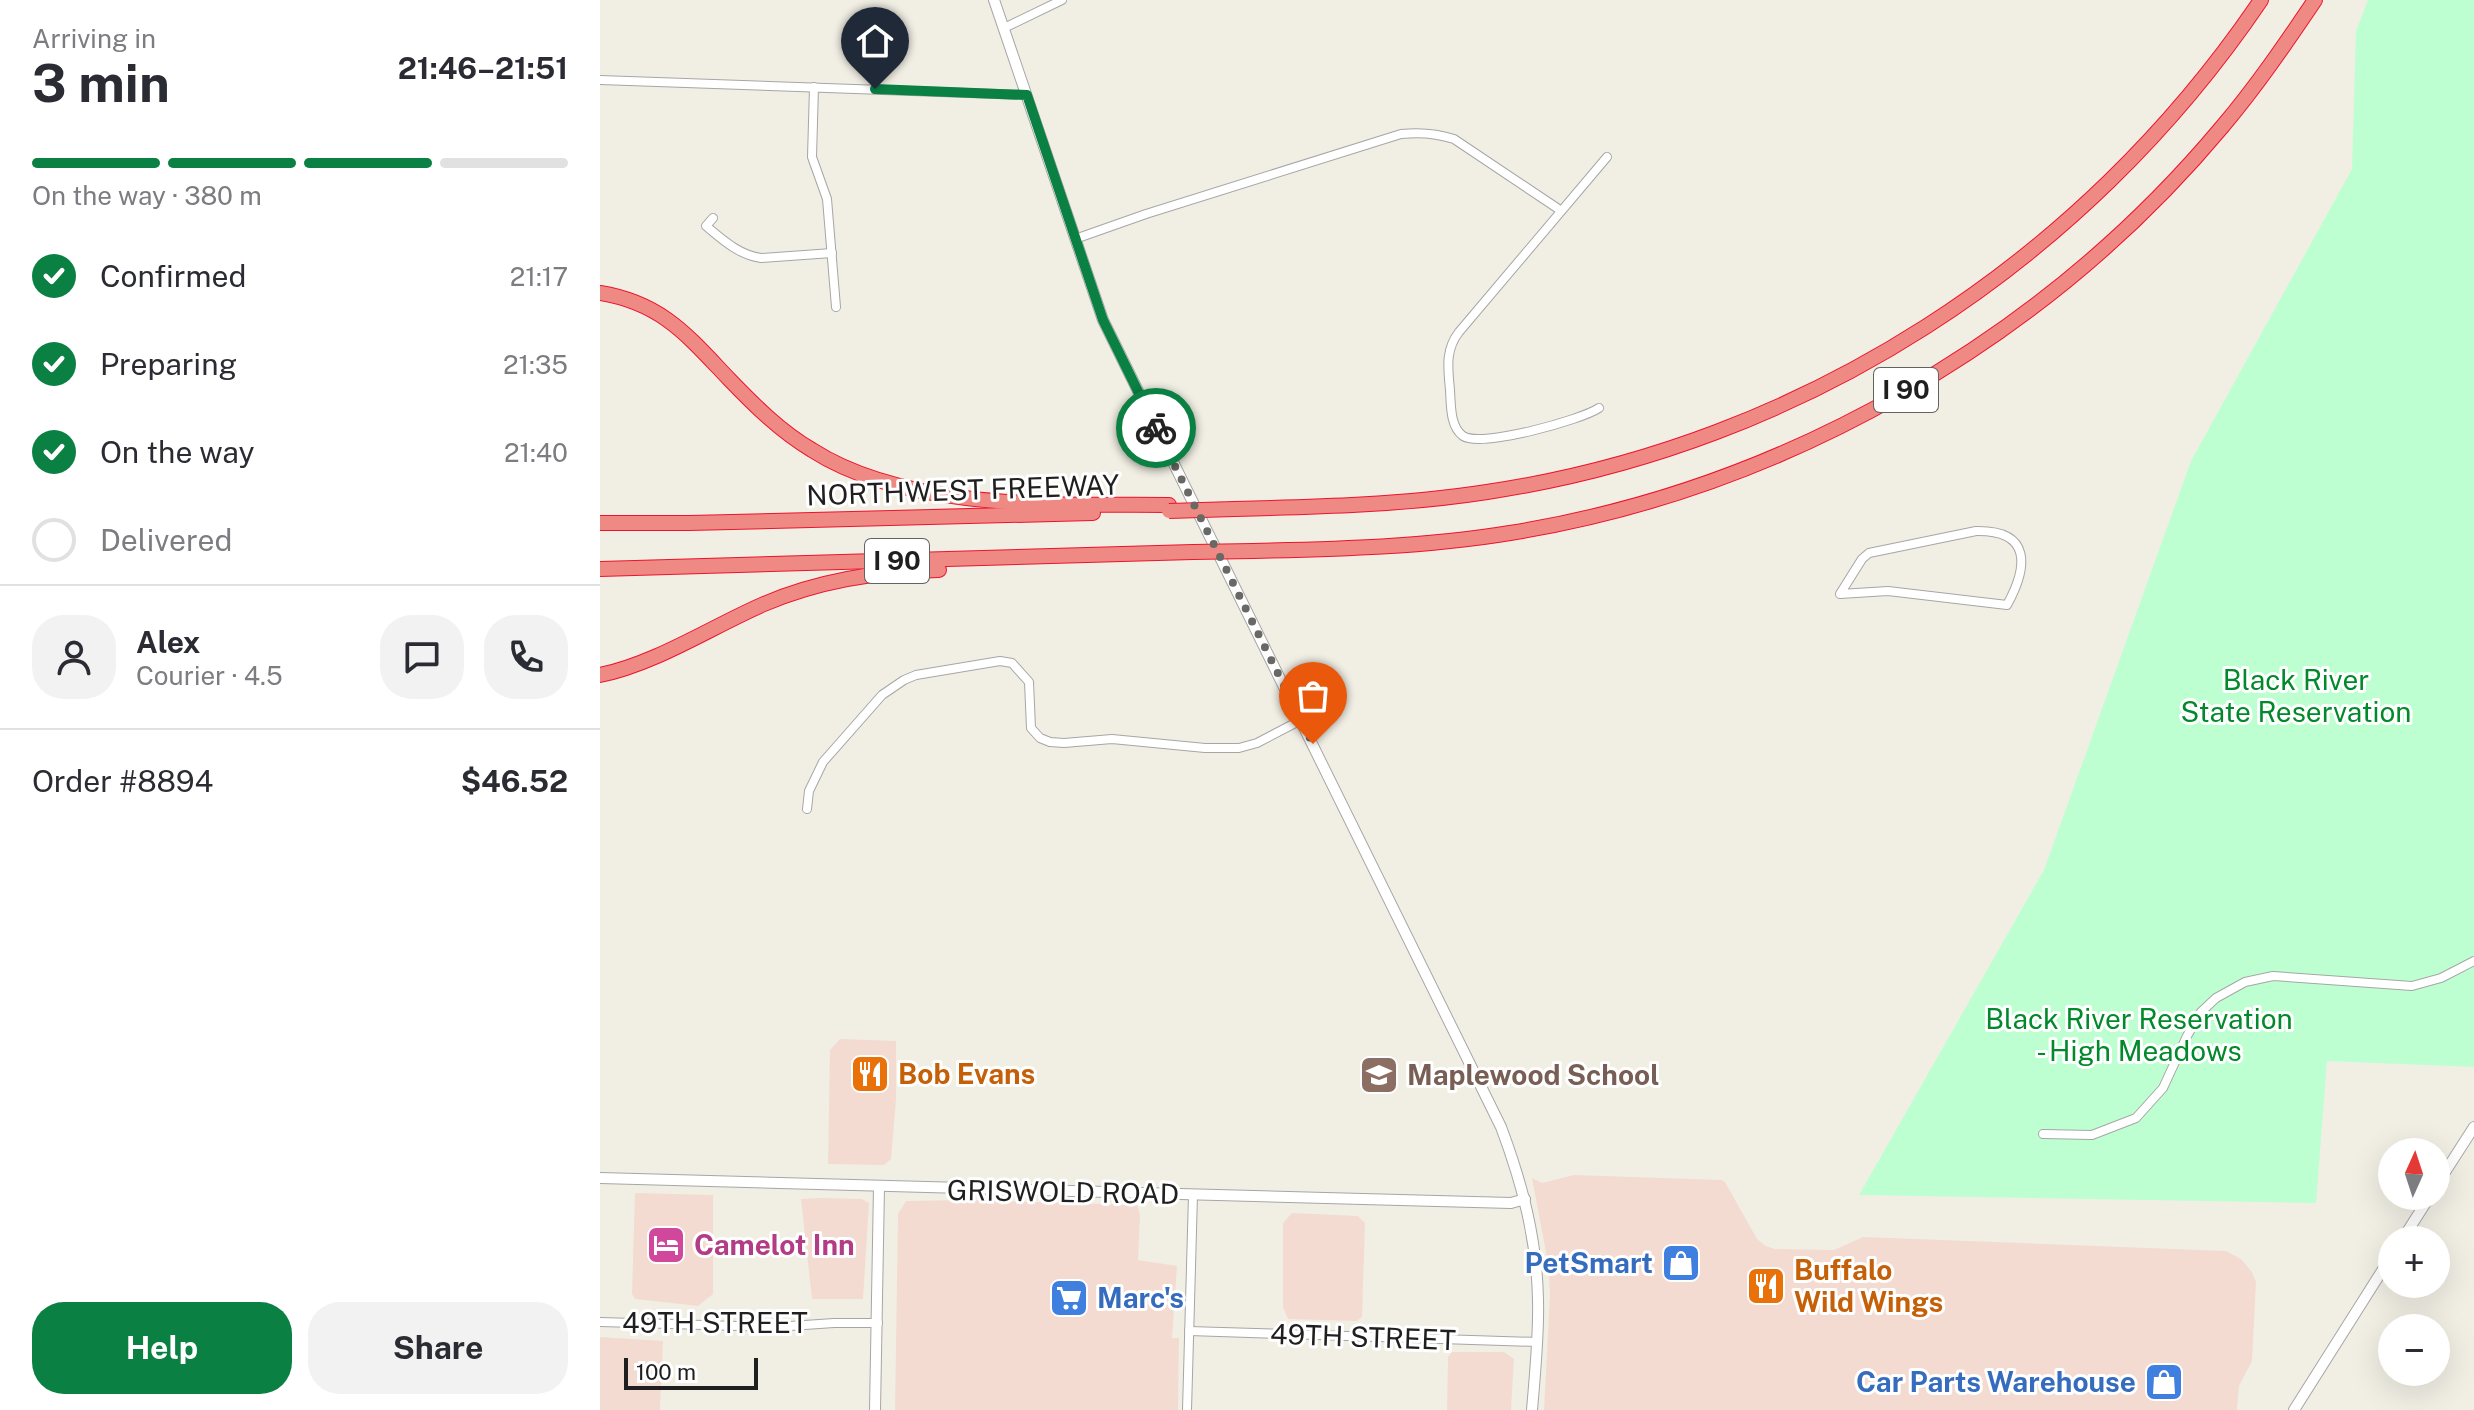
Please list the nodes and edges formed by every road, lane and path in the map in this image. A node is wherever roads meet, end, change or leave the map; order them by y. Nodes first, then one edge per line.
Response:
1 (994, 0) edge
2 (1062, 0) edge
3 (2261, 0) edge
4 (2315, 0) edge
5 (1004, 28) junction
6 (600, 80) edge
7 (814, 87) junction
8 (1027, 95) junction
9 (1607, 157) dead end
10 (1560, 210) junction
11 (713, 218) dead end
12 (1075, 239) junction
13 (832, 253) junction
14 (600, 293) edge
15 (836, 307) dead end
16 (1599, 408) dead end
17 (1169, 508) junction
18 (600, 523) edge
19 (1131, 555) junction
20 (600, 569) edge
21 (1865, 591) joint
22 (600, 675) edge
23 (1301, 720) junction
24 (807, 809) dead end
25 (2474, 961) edge
26 (2474, 1127) edge
27 (2043, 1134) dead end
28 (2450, 1164) edge
29 (600, 1178) edge
30 (879, 1187) junction
31 (1193, 1195) junction
32 (1525, 1199) junction
33 (2378, 1277) edge
34 (600, 1322) edge
35 (878, 1323) junction
36 (1189, 1331) junction
37 (1537, 1342) junction
38 (875, 1410) edge
39 (1187, 1410) edge
40 (1532, 1410) edge
41 (2294, 1410) edge

1 - 5 street
2 - 5 street
3 - 17 highway, I 90, bridge
4 - 19 highway, I 90, bridge
5 - 8 street
6 - 7 street
7 - 8 street
7 - 13 street
8 - 12 street
9 - 10 street
10 - 12 street
10 - 16 street
11 - 13 street
12 - 23 street
13 - 15 street
14 - 17 highway
17 - 18 highway, NORTHWEST FREEWAY / I 90
19 - 20 highway, I 90
19 - 22 highway
21 - 21 street
23 - 24 street
23 - 32 street
25 - 27 street
26 - 28 street
29 - 30 street, GRISWOLD ROAD
30 - 31 street, GRISWOLD ROAD
30 - 35 street
31 - 32 street, GRISWOLD ROAD
31 - 36 street
32 - 37 street
33 - 41 street
34 - 35 street, 49TH STREET
35 - 38 street
36 - 37 street, 49TH STREET
36 - 39 street
37 - 40 street

